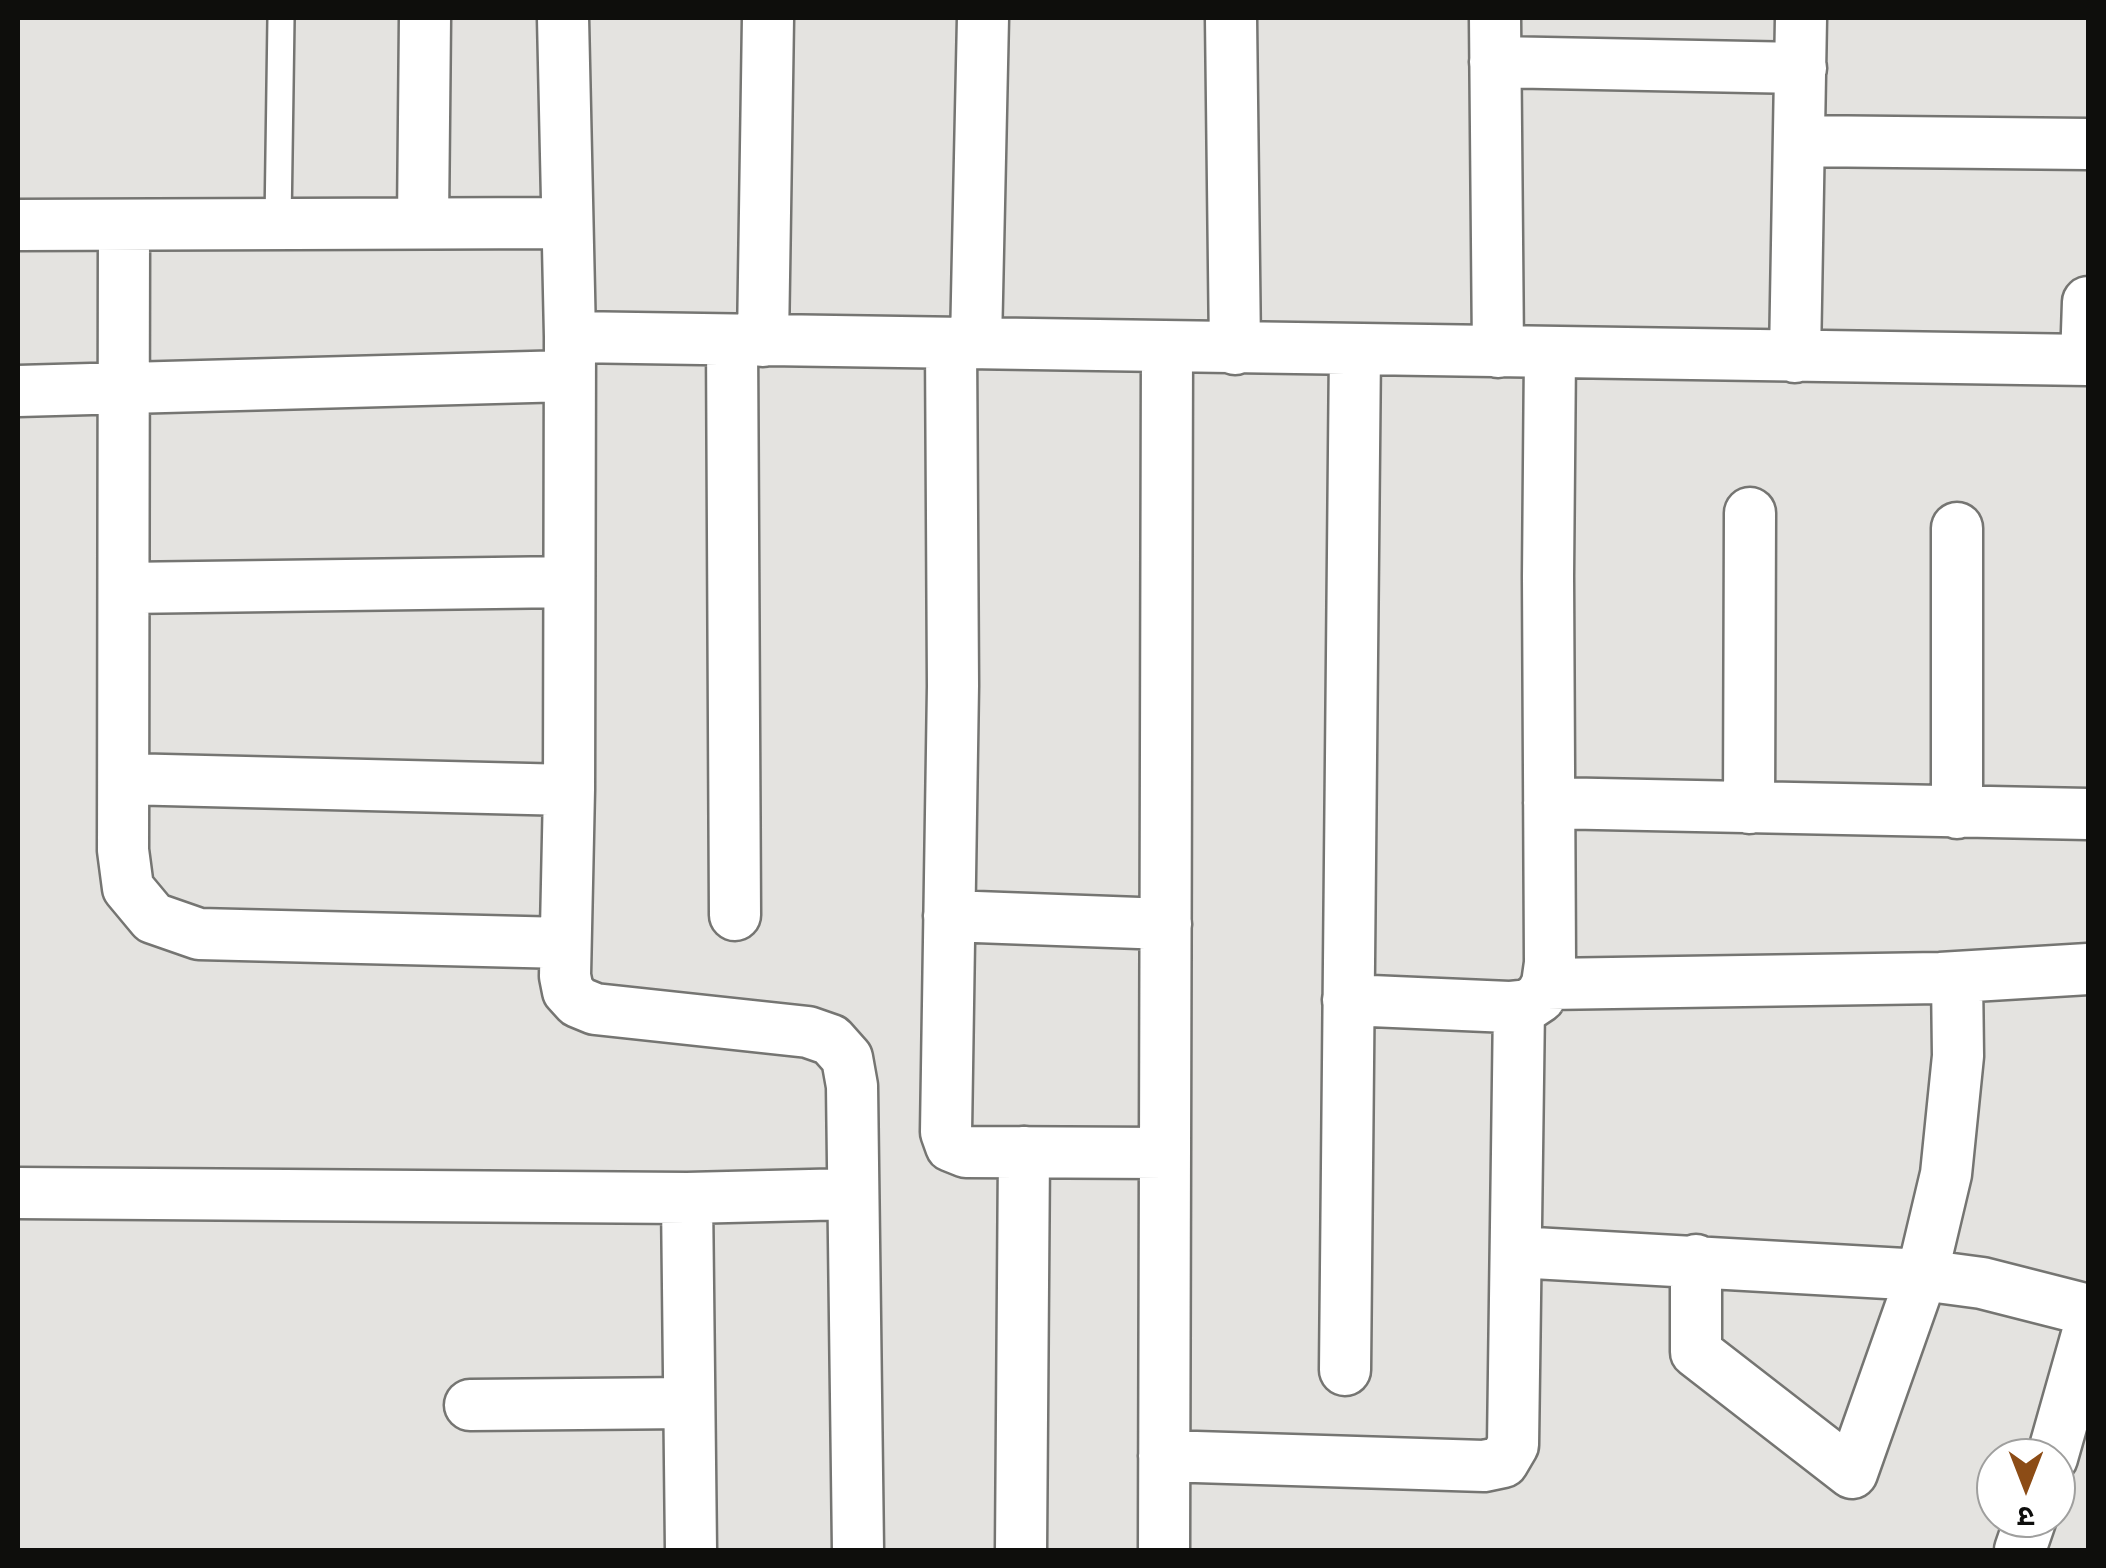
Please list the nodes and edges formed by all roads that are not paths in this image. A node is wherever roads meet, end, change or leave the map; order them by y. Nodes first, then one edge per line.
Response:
1 (281, 18) edge
2 (425, 18) edge
3 (563, 18) edge
4 (768, 18) edge
5 (983, 18) edge
6 (1231, 18) edge
7 (1802, 18) edge
8 (1495, 40) edge
9 (1800, 68) junction
10 (1799, 140) junction
11 (2088, 144) edge
12 (423, 221) junction
13 (567, 223) junction
14 (278, 224) junction
15 (18, 225) edge
16 (124, 226) junction
17 (2088, 302) edge
18 (748, 340) junction
19 (963, 343) junction
20 (1167, 348) junction
21 (1235, 349) junction
22 (1356, 349) junction
23 (1498, 352) junction
24 (1550, 353) junction
25 (569, 356) junction
26 (1795, 357) junction
27 (2087, 360) edge
28 (124, 387) junction
29 (18, 391) edge
30 (1750, 513) dead end
31 (1957, 528) dead end
32 (568, 582) junction
33 (124, 588) junction
34 (124, 779) junction
35 (569, 790) junction
36 (1549, 803) junction
37 (1749, 808) junction
38 (1957, 812) junction
39 (2088, 814) edge
40 (735, 915) dead end
41 (949, 916) junction
42 (1166, 924) junction
43 (566, 943) junction
44 (2088, 970) edge
45 (1957, 977) junction
46 (1533, 995) junction
47 (1348, 1000) junction
48 (1024, 1152) junction
49 (1165, 1153) junction
50 (18, 1193) edge
51 (851, 1194) junction
52 (687, 1198) junction
53 (1516, 1252) junction
54 (1696, 1260) junction
55 (1922, 1274) junction
56 (2088, 1310) edge
57 (2088, 1332) edge
58 (1345, 1370) dead end
59 (688, 1403) junction
60 (470, 1405) dead end
61 (2058, 1438) edge
62 (1164, 1456) junction
63 (691, 1550) edge
64 (858, 1550) edge
65 (1021, 1550) edge
66 (1164, 1550) edge

1 - 14 lane
2 - 12 street
3 - 13 street
4 - 18 street
5 - 19 street
6 - 21 street
7 - 9 street
8 - 9 street
8 - 23 street
9 - 10 street
10 - 11 street
10 - 26 street
12 - 13 street
12 - 14 street
13 - 25 street
14 - 16 street
15 - 16 street
16 - 28 street
17 - 27 street
18 - 19 street
18 - 25 street
18 - 40 street
19 - 20 street
19 - 41 street
20 - 21 street
20 - 42 street
21 - 22 street
22 - 23 street
22 - 47 street
23 - 24 street
24 - 26 street
24 - 36 street
25 - 28 street
25 - 32 street
26 - 27 street
28 - 29 street
28 - 33 street
30 - 37 street
31 - 38 street
32 - 33 street
32 - 35 street
33 - 34 street
34 - 35 street
34 - 43 street
35 - 43 street
36 - 37 street
36 - 46 street
37 - 38 street
38 - 39 street
41 - 42 street
41 - 48 street
42 - 49 street
43 - 51 street
44 - 45 street
45 - 46 street
45 - 55 street
46 - 47 street
46 - 53 street
47 - 58 street
48 - 49 street
48 - 65 street
49 - 62 street
50 - 52 street
51 - 52 street
51 - 64 street
52 - 59 street
53 - 54 street
53 - 62 street
54 - 55 street
54 - 55 street
55 - 56 street
57 - 61 street
59 - 60 street
59 - 63 street
62 - 66 street

